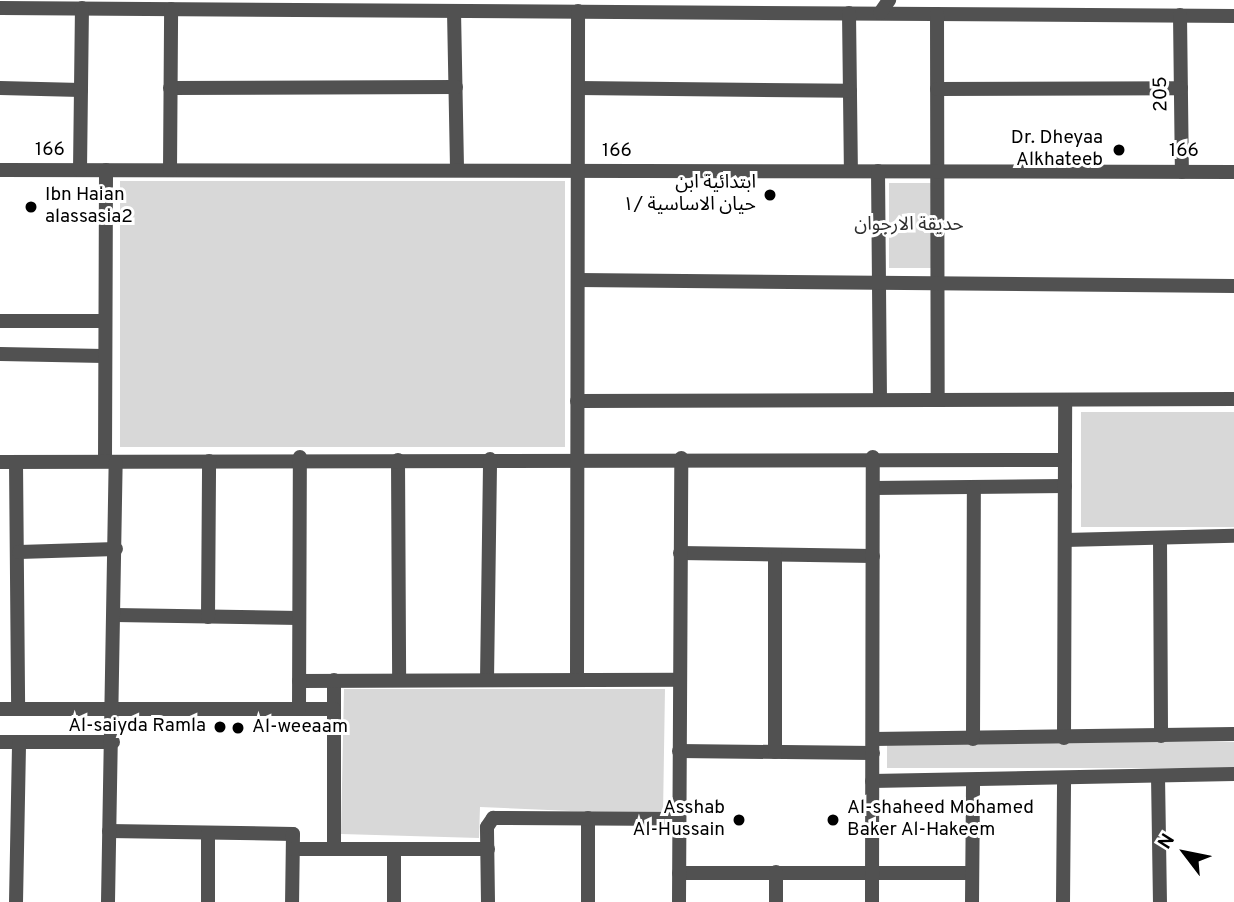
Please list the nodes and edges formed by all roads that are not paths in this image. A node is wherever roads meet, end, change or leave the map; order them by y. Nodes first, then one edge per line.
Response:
1 (532, 0) edge
2 (889, 0) edge
3 (901, 0) edge
4 (517, 6) edge
5 (0, 8) edge
6 (82, 8) junction
7 (171, 9) junction
8 (454, 11) junction
9 (543, 11) junction
10 (578, 12) junction
11 (849, 13) junction
12 (880, 13) junction
13 (909, 14) junction
14 (937, 14) junction
15 (1180, 15) junction
16 (1234, 16) edge
17 (456, 87) junction
18 (170, 88) junction
19 (578, 88) junction
20 (1181, 88) junction
21 (0, 89) edge
22 (937, 89) junction
23 (81, 90) junction
24 (850, 90) junction
25 (0, 170) edge
26 (80, 170) junction
27 (106, 170) junction
28 (170, 170) junction
29 (457, 170) junction
30 (578, 171) junction
31 (850, 171) junction
32 (877, 171) junction
33 (937, 171) junction
34 (1182, 172) junction
35 (1234, 172) edge
36 (578, 280) junction
37 (878, 283) junction
38 (938, 284) junction
39 (1234, 286) edge
40 (0, 321) edge
41 (105, 321) junction
42 (0, 354) edge
43 (104, 356) junction
44 (1234, 399) edge
45 (880, 400) junction
46 (938, 400) junction
47 (1065, 400) junction
48 (577, 401) junction
49 (300, 457) junction
50 (681, 457) junction
51 (873, 457) junction
52 (490, 459) junction
53 (577, 459) junction
54 (398, 460) junction
55 (1065, 460) junction
56 (111, 461) junction
57 (209, 461) junction
58 (0, 462) edge
59 (16, 462) junction
60 (1065, 486) junction
61 (975, 487) junction
62 (873, 488) junction
63 (1234, 536) edge
64 (1160, 539) junction
65 (1065, 540) junction
66 (116, 549) junction
67 (19, 552) junction
68 (680, 553) junction
69 (775, 555) junction
70 (873, 556) junction
71 (115, 615) junction
72 (208, 617) junction
73 (299, 618) junction
74 (334, 680) junction
75 (399, 680) junction
76 (486, 680) junction
77 (577, 680) junction
78 (680, 680) junction
79 (299, 681) junction
80 (0, 709) edge
81 (18, 709) junction
82 (114, 709) junction
83 (299, 709) junction
84 (334, 709) junction
85 (1234, 734) edge
86 (1161, 736) junction
87 (1064, 738) junction
88 (972, 739) junction
89 (0, 742) edge
90 (19, 742) junction
91 (113, 742) junction
92 (873, 746) junction
93 (680, 751) junction
94 (775, 752) junction
95 (1234, 774) edge
96 (1158, 776) junction
97 (1064, 778) junction
98 (973, 780) junction
99 (873, 781) junction
100 (588, 818) junction
101 (679, 819) junction
102 (109, 831) junction
103 (208, 832) junction
104 (293, 849) junction
105 (334, 849) junction
106 (394, 849) junction
107 (488, 849) junction
108 (872, 870) junction
109 (776, 872) junction
110 (679, 873) junction
111 (972, 873) junction
112 (16, 902) edge
113 (108, 902) edge
114 (208, 902) edge
115 (292, 902) edge
116 (394, 902) edge
117 (488, 902) edge
118 (589, 902) edge
119 (679, 902) edge
120 (776, 902) edge
121 (872, 902) edge
122 (972, 902) edge
123 (1063, 902) edge
124 (1160, 902) edge

1 - 9 street
2 - 12 street
3 - 13 street
4 - 8 street
4 - 9 street
5 - 6 street
6 - 7 street
6 - 23 street
7 - 8 street
7 - 18 street
8 - 17 street
9 - 10 street
10 - 11 street
10 - 19 street
11 - 12 street
11 - 24 street
12 - 13 street
13 - 14 street
14 - 15 street
14 - 22 street
15 - 16 street
15 - 20 street, 205
17 - 18 street
17 - 29 street
18 - 28 street
19 - 24 street
19 - 30 street
20 - 22 street
20 - 34 street, 205
21 - 23 street
22 - 33 street
23 - 26 street
24 - 31 street
25 - 26 street, 166
26 - 27 street, 166
27 - 28 street, 166
27 - 41 street
28 - 29 street, 166
29 - 30 street, 166
30 - 31 street, 166
30 - 36 street
31 - 32 street, 166
32 - 33 street, 166
32 - 37 street
33 - 34 street, 166
33 - 38 street
34 - 35 street, 166
36 - 37 street
36 - 48 street
37 - 38 street
37 - 45 street
38 - 39 street
38 - 46 street
40 - 41 street
41 - 43 street
42 - 43 street
43 - 56 street
44 - 47 street
45 - 46 street
45 - 48 street
46 - 47 street
47 - 55 street
48 - 53 street
49 - 54 street
49 - 57 street
49 - 73 street
50 - 51 street
50 - 53 street
50 - 68 street
51 - 55 street
51 - 62 street
52 - 53 street
52 - 54 street
52 - 76 street
53 - 77 street
54 - 75 street
55 - 60 street
56 - 57 street
56 - 59 street
56 - 66 street
57 - 72 street
58 - 59 street
59 - 67 street
60 - 61 street
60 - 65 street
61 - 62 street
61 - 88 street
62 - 70 street
63 - 64 street
64 - 65 street
64 - 86 street
65 - 87 street
66 - 67 street
66 - 71 street
67 - 81 street
68 - 69 street
68 - 78 street
69 - 70 street
69 - 94 street
70 - 92 street
71 - 72 street
71 - 82 street
72 - 73 street
73 - 79 street
74 - 75 street
74 - 79 street
74 - 84 street
75 - 76 street
76 - 77 street
77 - 78 street
78 - 93 street
79 - 83 street
80 - 81 street
81 - 82 street
82 - 83 street
82 - 91 street
83 - 84 street
84 - 105 street
85 - 86 street
86 - 87 street
87 - 88 street
88 - 92 street
89 - 90 street
90 - 91 street
90 - 112 street
91 - 102 street
92 - 94 street
92 - 99 street
93 - 94 street
93 - 101 street
95 - 96 street
96 - 97 street
96 - 124 street
97 - 98 street
97 - 123 street
98 - 99 street
98 - 111 street
99 - 108 street
100 - 101 street
100 - 107 street
100 - 118 street
101 - 110 street
102 - 103 street
102 - 113 street
103 - 104 street
103 - 114 street
104 - 105 street
104 - 115 street
105 - 106 street
106 - 107 street
106 - 116 street
107 - 117 street
108 - 109 street
108 - 111 street
108 - 121 street
109 - 110 street
109 - 120 street
110 - 119 street
111 - 122 street

